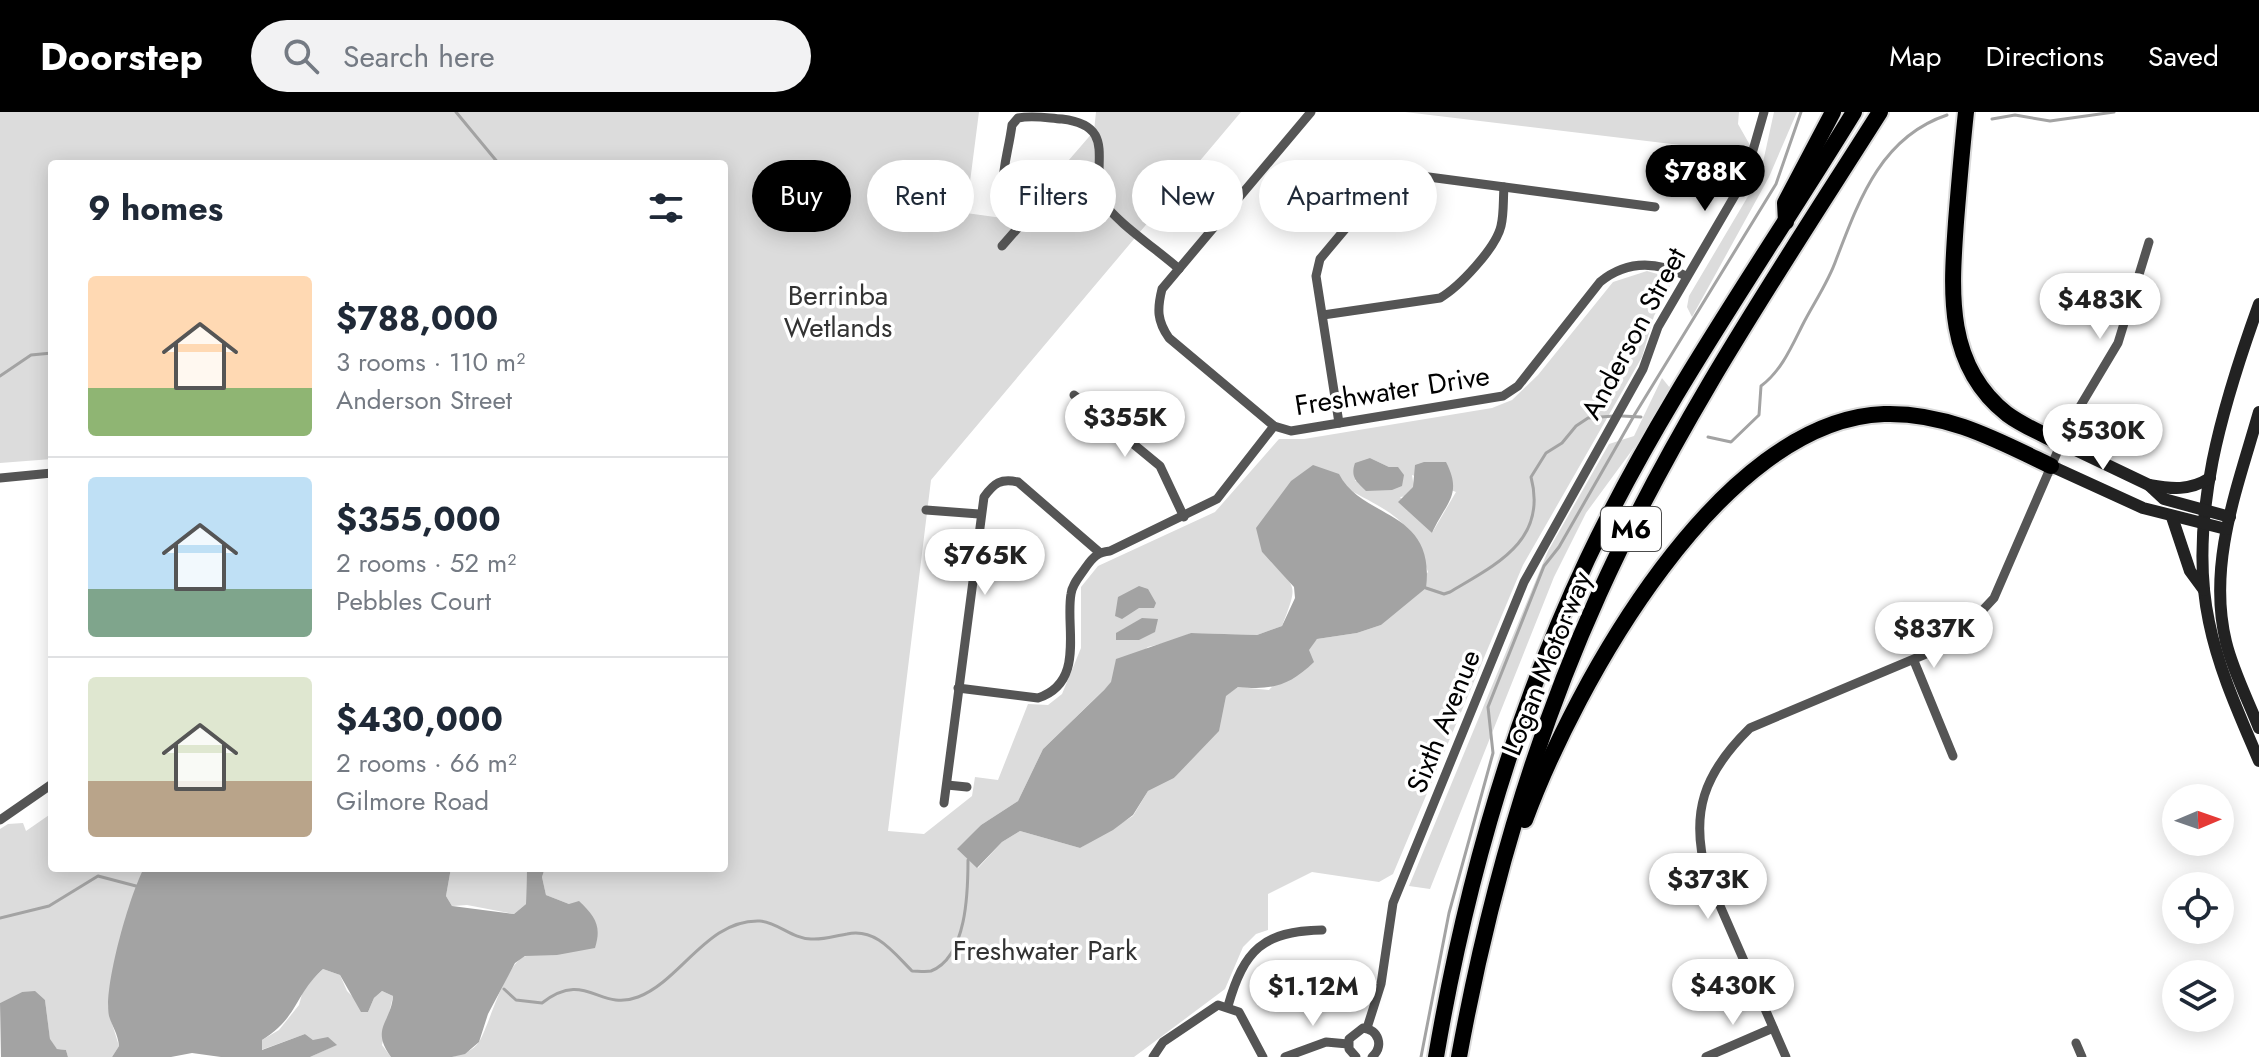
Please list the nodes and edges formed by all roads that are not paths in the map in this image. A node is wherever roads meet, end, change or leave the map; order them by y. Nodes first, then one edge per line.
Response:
1 (1311, 112) edge
2 (1764, 112) edge
3 (1833, 112) edge
4 (1854, 112) edge
5 (1880, 112) edge
6 (1966, 112) edge
7 (1006, 160) edge
8 (1101, 160) edge
9 (1504, 187) junction
10 (1655, 207) dead end
11 (1116, 213) edge
12 (1786, 224) junction
13 (1014, 232) edge
14 (2149, 242) dead end
15 (1002, 246) dead end
16 (1179, 269) junction
17 (1686, 276) junction
18 (2259, 304) edge
19 (1323, 315) junction
20 (1074, 395) dead end
21 (2259, 412) edge
22 (1339, 423) junction
23 (1274, 426) junction
24 (2061, 443) junction
25 (1599, 445) joint
26 (2051, 466) junction
27 (48, 473) edge
28 (0, 478) edge
29 (2210, 478) junction
30 (2149, 485) junction
31 (926, 510) dead end
32 (979, 514) junction
33 (1184, 517) junction
34 (2172, 517) junction
35 (2204, 517) junction
36 (2228, 523) junction
37 (1099, 552) junction
38 (2204, 590) junction
39 (1914, 661) junction
40 (958, 688) junction
41 (2259, 728) edge
42 (1953, 756) dead end
43 (2259, 761) edge
44 (947, 785) junction
45 (48, 787) edge
46 (967, 787) dead end
47 (944, 803) dead end
48 (0, 820) edge
49 (1322, 930) dead end
50 (1477, 966) junction
51 (1228, 1006) junction
52 (1367, 1028) junction
53 (1773, 1028) junction
54 (2076, 1043) dead end
55 (1348, 1044) junction
56 (1153, 1057) edge
57 (1263, 1057) edge
58 (1285, 1057) edge
59 (1356, 1057) edge
60 (1372, 1057) edge
61 (1436, 1057) edge
62 (1459, 1057) edge
63 (1706, 1057) edge
64 (1786, 1057) edge
65 (2082, 1057) edge

1 - 16 street, Freshwater Drive
2 - 17 street, Anderson Street
3 - 12 highway
4 - 12 highway, Logan Motorway / M6
5 - 50 highway, Logan Motorway / M6
6 - 24 highway
7 - 8 street
9 - 10 street
9 - 19 street
9 - 19 street
11 - 16 street
12 - 61 highway, Logan Motorway / M6
13 - 15 street
14 - 24 street
16 - 23 street, Freshwater Drive
17 - 22 street, Freshwater Drive
17 - 25 street, Anderson Street
18 - 29 main road
19 - 22 street
20 - 33 street
21 - 36 main road
22 - 23 street, Freshwater Drive
23 - 33 street
24 - 26 street
24 - 30 main road
25 - 52 street, Sixth Avenue
26 - 34 main road
26 - 39 street
26 - 50 highway
27 - 28 street
29 - 30 main road
29 - 35 main road
30 - 35 main road
31 - 32 street
32 - 37 street
32 - 40 street
33 - 37 street
34 - 35 main road
34 - 38 main road
35 - 36 main road
35 - 38 main road
36 - 41 main road
37 - 40 street
38 - 43 main road
39 - 42 street
39 - 53 street
40 - 44 street
44 - 46 street
44 - 47 street
45 - 48 street
49 - 51 street
50 - 62 highway, Logan Motorway / M6
51 - 56 street
51 - 57 street
52 - 55 street
52 - 60 street
53 - 63 street
53 - 64 street
54 - 65 street
55 - 58 street
55 - 59 street

